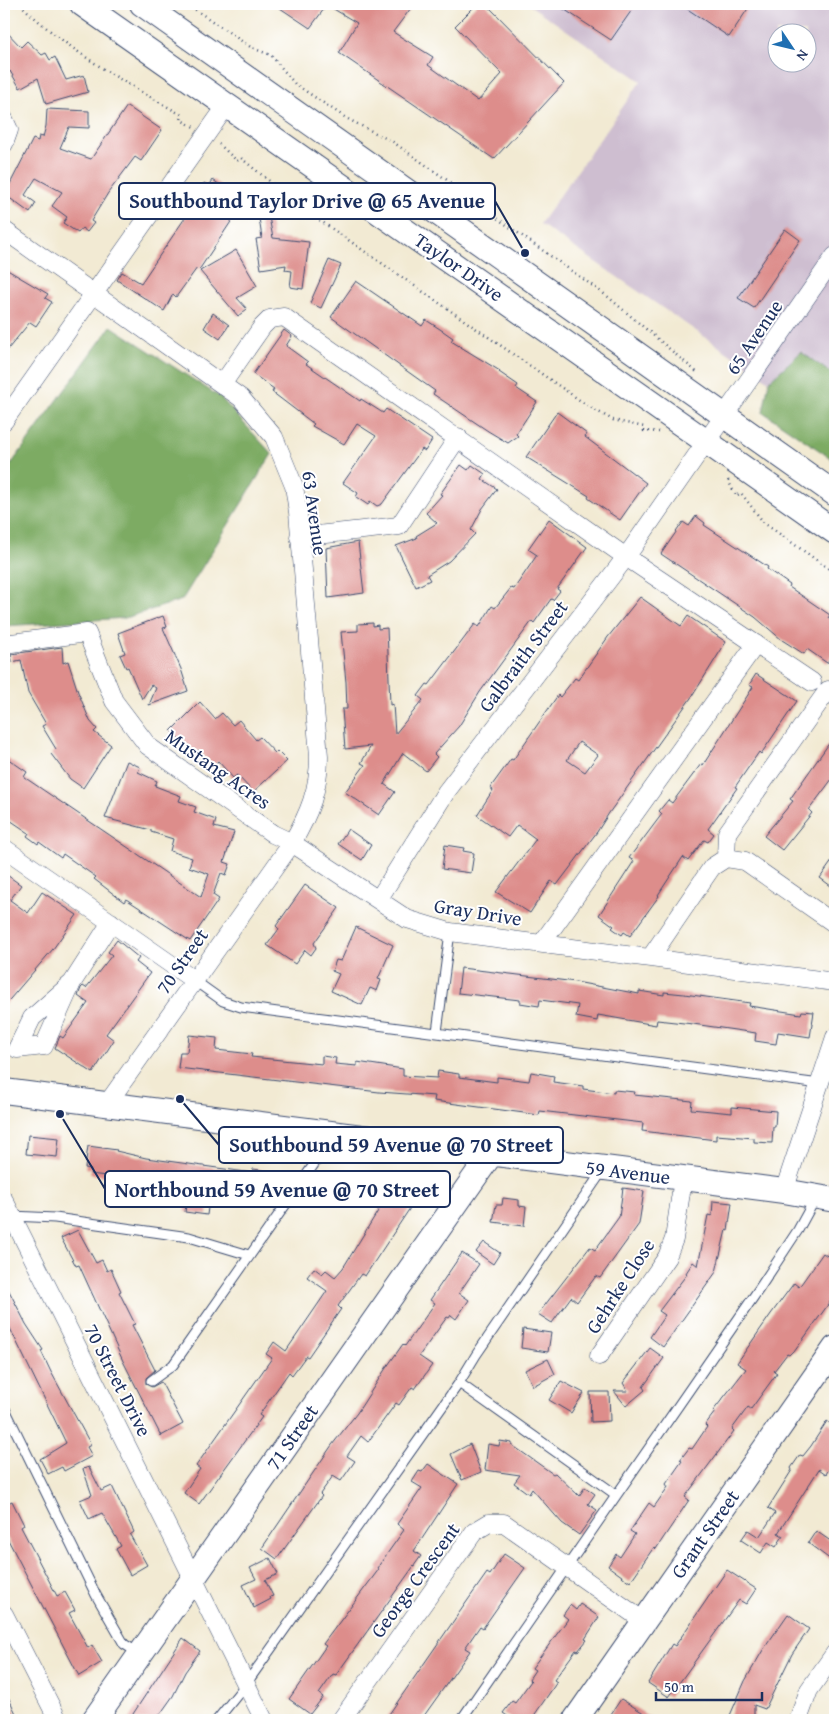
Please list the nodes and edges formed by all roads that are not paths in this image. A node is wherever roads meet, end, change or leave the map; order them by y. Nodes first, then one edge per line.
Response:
1 (82, 4) edge
2 (142, 4) edge
3 (227, 105) junction
4 (4, 119) edge
5 (4, 144) edge
6 (4, 230) edge
7 (835, 256) edge
8 (94, 293) junction
9 (223, 383) junction
10 (725, 416) junction
11 (4, 420) edge
12 (458, 437) junction
13 (707, 441) junction
14 (835, 494) edge
15 (835, 532) edge
16 (299, 537) junction
17 (626, 557) junction
18 (4, 644) edge
19 (756, 644) junction
20 (812, 682) dead end
21 (835, 695) edge
22 (292, 843) junction
23 (4, 848) edge
24 (726, 858) junction
25 (378, 900) junction
26 (111, 922) junction
27 (835, 924) edge
28 (450, 932) junction
29 (542, 943) junction
30 (650, 958) junction
31 (195, 981) junction
32 (835, 982) edge
33 (72, 983) dead end
34 (437, 1032) junction
35 (835, 1037) edge
36 (820, 1084) junction
37 (4, 1091) edge
38 (107, 1104) junction
39 (325, 1133) junction
40 (491, 1154) junction
41 (604, 1168) junction
42 (682, 1179) junction
43 (784, 1191) junction
44 (826, 1198) edge
45 (8, 1208) edge
46 (249, 1255) junction
47 (835, 1348) edge
48 (599, 1356) dead end
49 (151, 1381) dead end
50 (459, 1383) junction
51 (4, 1407) edge
52 (615, 1494) junction
53 (568, 1568) junction
54 (194, 1578) junction
55 (4, 1614) edge
56 (644, 1622) junction
57 (835, 1653) edge
58 (140, 1655) junction
59 (246, 1684) junction
60 (58, 1720) edge
61 (94, 1720) edge
62 (217, 1720) edge
63 (264, 1720) edge
64 (341, 1720) edge
65 (461, 1720) edge
66 (575, 1720) edge
67 (798, 1720) edge

1 - 3 street, Taylor Drive
2 - 10 street, Taylor Drive
3 - 8 street
3 - 13 street, Taylor Drive
4 - 5 street
6 - 8 street, 63 Avenue
7 - 10 street, 65 Avenue
8 - 9 street, 63 Avenue
8 - 11 street
9 - 12 street
9 - 16 street, 63 Avenue
10 - 13 street, 65 Avenue
10 - 14 street, Taylor Drive
12 - 16 street
12 - 17 street
13 - 15 street, Taylor Drive
13 - 17 street, Galbraith Street
16 - 22 street, 63 Avenue
17 - 19 street
17 - 25 street, Galbraith Street
18 - 22 street, Mustang Acres
19 - 20 street
19 - 29 street
21 - 24 street
22 - 25 street, Gray Drive
22 - 31 street, 70 Street
23 - 26 street
24 - 27 street
24 - 30 street
25 - 28 street, Gray Drive
26 - 31 street
26 - 33 street
28 - 29 street, Gray Drive
28 - 34 lane
29 - 30 street, Gray Drive
30 - 32 street, Gray Drive
31 - 34 lane
31 - 38 street, 70 Street
34 - 36 lane
35 - 36 street
36 - 43 street
37 - 38 street, 59 Avenue
38 - 39 street, 59 Avenue
39 - 40 street, 59 Avenue
39 - 46 lane
40 - 41 street, 59 Avenue
40 - 54 street, 71 Street
41 - 42 street, 59 Avenue
41 - 50 lane
42 - 43 street, 59 Avenue
42 - 48 street, Gehrke Close
43 - 44 street, 59 Avenue
44 - 52 lane
45 - 46 lane
45 - 54 street, 70 Street Drive
46 - 49 lane
47 - 56 street, Grant Street
50 - 52 lane
50 - 59 lane
51 - 58 lane
52 - 53 lane
53 - 56 street, George Crescent
53 - 64 street, George Crescent
53 - 65 lane
54 - 58 street, 71 Street
54 - 59 street, 70 Street Drive
55 - 60 street
56 - 66 street, Grant Street
57 - 67 street
58 - 61 street, 71 Street
59 - 62 lane
59 - 63 street, 70 Street Drive

